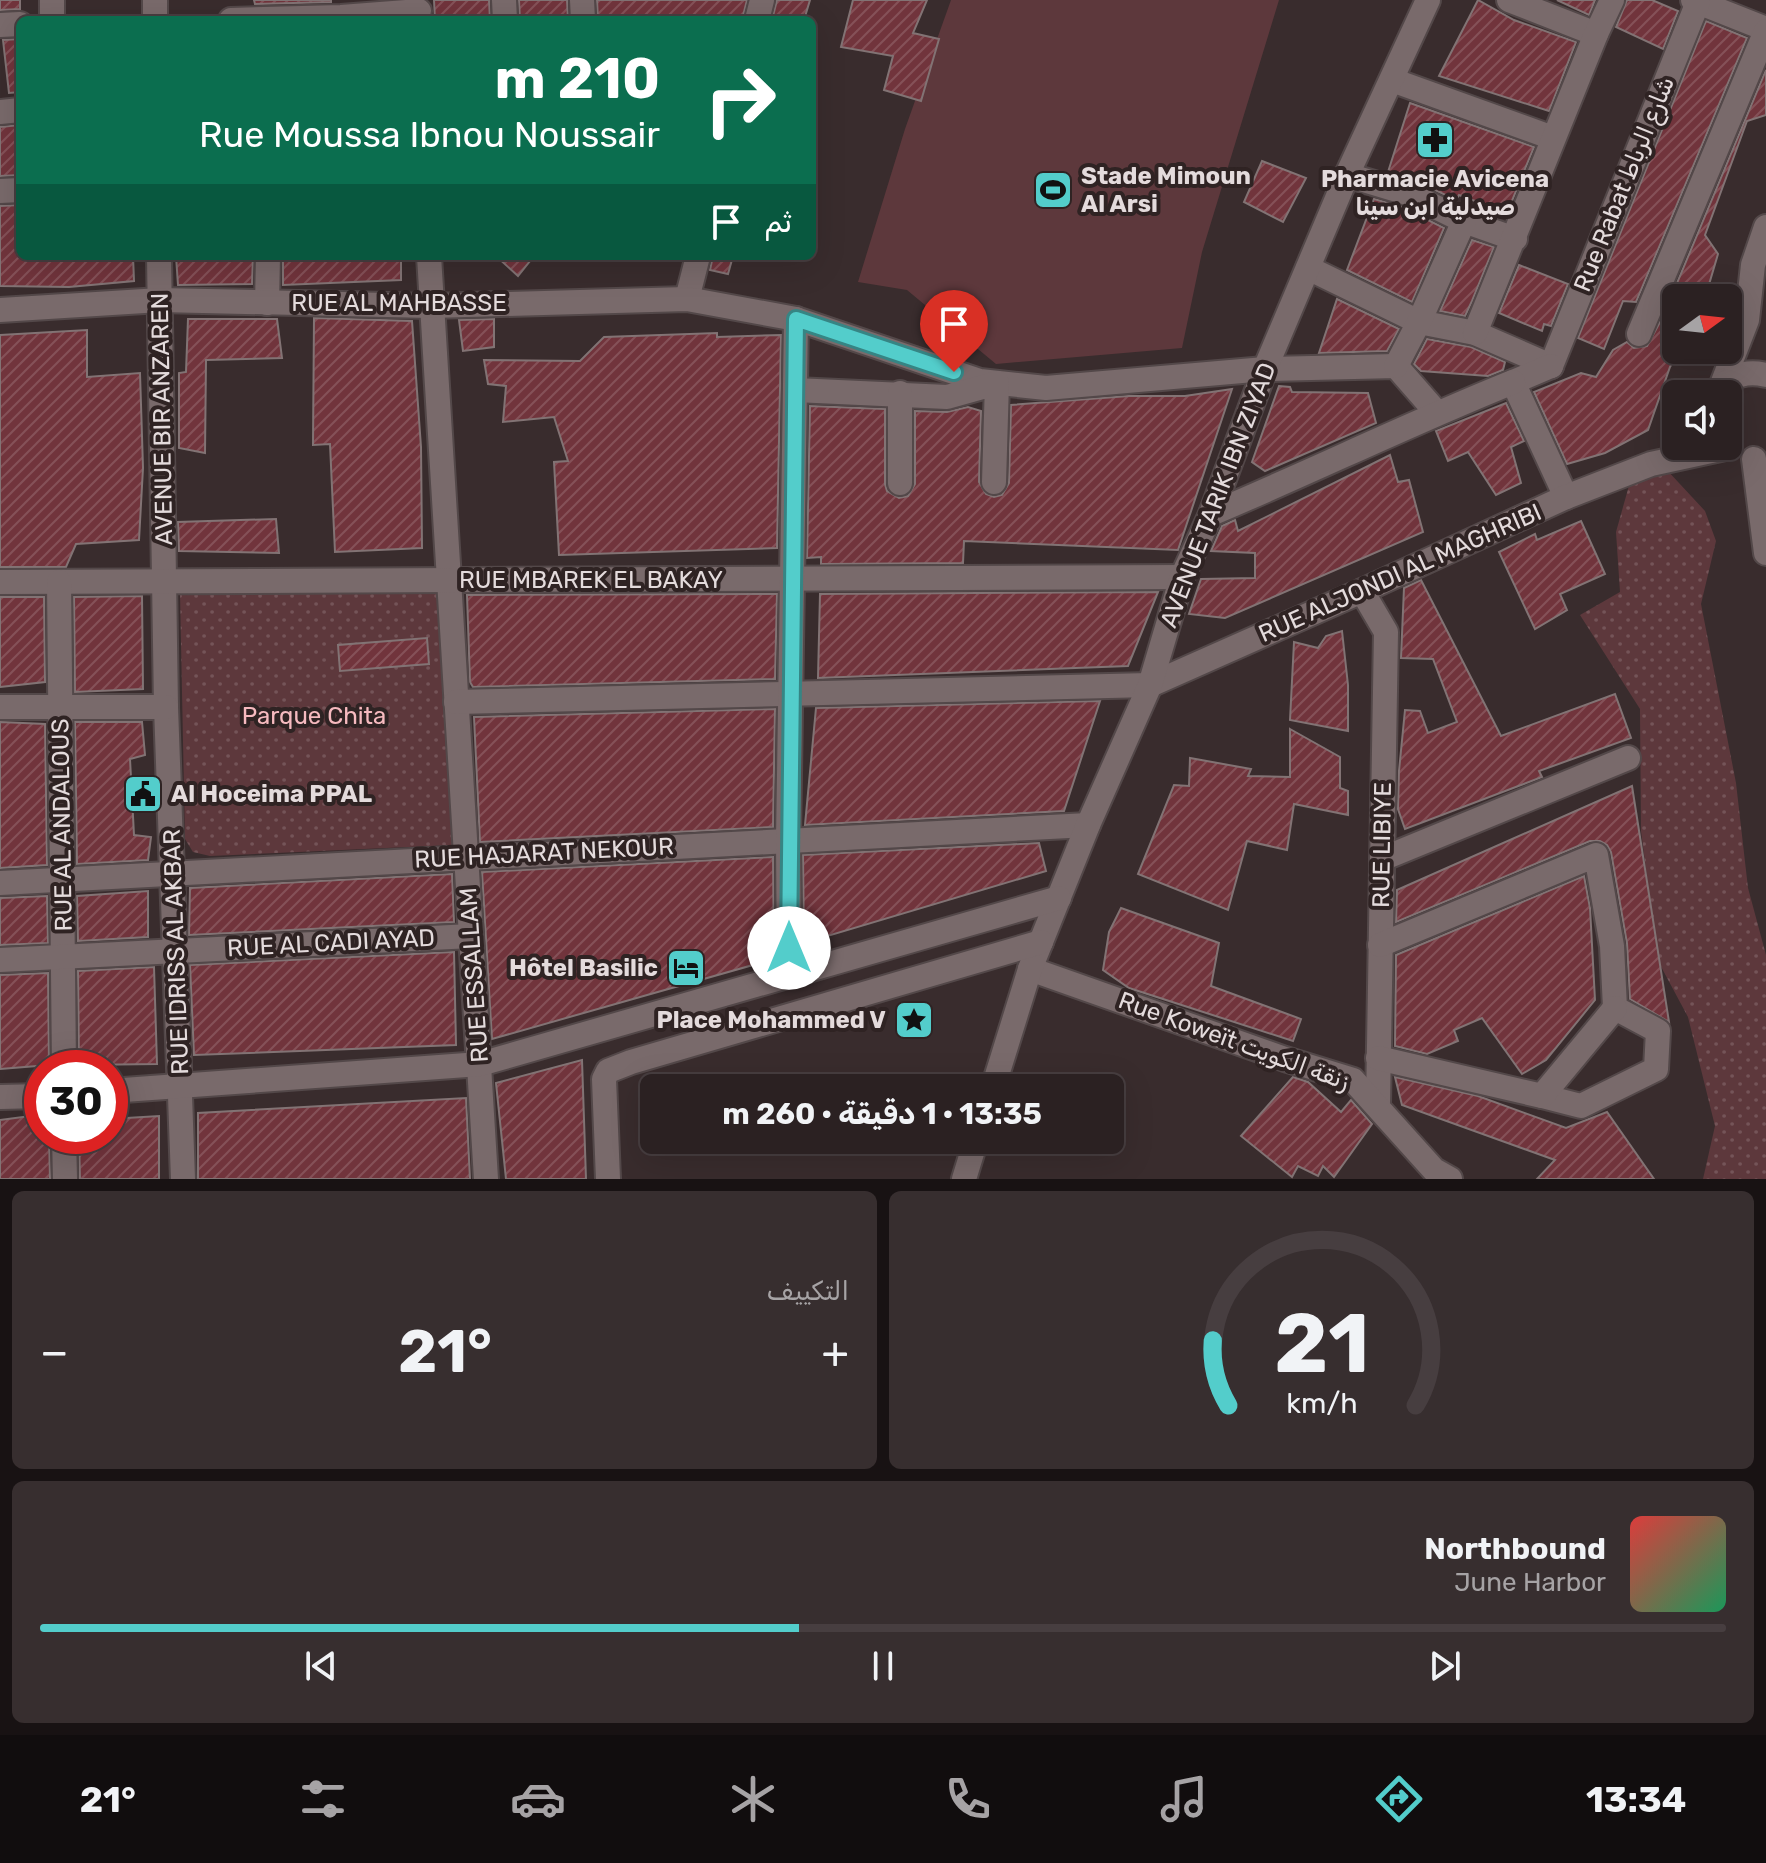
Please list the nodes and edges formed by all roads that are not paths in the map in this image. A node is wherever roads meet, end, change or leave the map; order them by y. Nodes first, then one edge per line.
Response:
1 (1428, 0) edge
2 (1509, 0) edge
3 (1612, 0) edge
4 (1696, 1) edge
5 (419, 10) edge
6 (360, 16) edge
7 (1757, 20) edge
8 (1596, 34) junction
9 (1392, 80) junction
10 (1553, 138) junction
11 (1347, 175) junction
12 (1464, 221) junction
13 (1766, 227) edge
14 (1515, 239) junction
15 (159, 260) edge
16 (268, 260) edge
17 (429, 260) edge
18 (697, 260) edge
19 (1308, 268) junction
20 (687, 299) junction
21 (160, 300) junction
22 (267, 303) junction
23 (431, 306) junction
24 (0, 310) edge
25 (1756, 315) edge
26 (796, 319) junction
27 (1419, 322) junction
28 (1475, 333) junction
29 (1639, 334) dead end
30 (1396, 366) junction
31 (1551, 366) junction
32 (1265, 369) junction
33 (1761, 374) edge
34 (1723, 380) edge
35 (1733, 380) edge
36 (1513, 382) junction
37 (997, 383) junction
38 (795, 390) junction
39 (900, 393) junction
40 (1437, 413) junction
41 (1662, 455) edge
42 (1760, 458) edge
43 (1668, 460) edge
44 (1651, 464) junction
45 (994, 482) dead end
46 (900, 483) dead end
47 (1566, 497) junction
48 (1211, 514) junction
49 (1766, 553) edge
50 (1182, 577) junction
51 (792, 579) junction
52 (449, 580) junction
53 (0, 582) edge
54 (59, 582) junction
55 (165, 582) junction
56 (1362, 591) junction
57 (1150, 685) junction
58 (791, 694) junction
59 (456, 702) junction
60 (60, 706) junction
61 (0, 707) edge
62 (166, 707) junction
63 (1628, 758) dead end
64 (1088, 825) junction
65 (788, 840) junction
66 (466, 858) junction
67 (1382, 859) junction
68 (172, 873) junction
69 (63, 880) junction
70 (0, 883) edge
71 (1059, 898) junction
72 (471, 936) junction
73 (1041, 942) junction
74 (1380, 945) junction
75 (174, 951) junction
76 (64, 957) junction
77 (0, 960) edge
78 (1030, 969) junction
79 (789, 975) junction
80 (1615, 1008) junction
81 (64, 1050) edge
82 (1378, 1058) junction
83 (480, 1064) junction
84 (997, 1074) edge
85 (181, 1086) junction
86 (128, 1090) edge
87 (24, 1096) edge
88 (1542, 1096) junction
89 (0, 1097) edge
90 (1378, 1105) junction
91 (64, 1154) edge
92 (972, 1154) edge
93 (1440, 1176) edge
94 (65, 1179) edge
95 (183, 1179) edge
96 (486, 1179) edge
97 (608, 1179) edge
98 (964, 1179) edge

1 - 9 street, AVENUE TARIK IBN ZIYAD
2 - 8 street
3 - 8 street
4 - 7 street
4 - 31 street, Rue Rabat شارع الرباط
5 - 6 street
7 - 29 street
8 - 10 street
9 - 10 street
9 - 11 street, AVENUE TARIK IBN ZIYAD
10 - 14 street
11 - 12 street
11 - 19 street, AVENUE TARIK IBN ZIYAD
12 - 14 street
12 - 27 street
13 - 25 street
14 - 28 street
15 - 21 street, AVENUE BIR ANZAREN
16 - 22 street
17 - 23 street, RUE ESSALLAM
18 - 20 street
19 - 27 street
19 - 32 street, AVENUE TARIK IBN ZIYAD
20 - 23 street, RUE AL MAHBASSE
20 - 26 street, RUE AL MAHBASSE
21 - 22 street, RUE AL MAHBASSE
21 - 24 street, RUE AL MAHBASSE
21 - 55 street, AVENUE BIR ANZAREN
22 - 23 street, RUE AL MAHBASSE
23 - 52 street, RUE ESSALLAM
25 - 33 street
25 - 34 street
26 - 37 street, RUE AL MAHBASSE
26 - 38 street
27 - 28 street
27 - 30 street
28 - 31 street
30 - 32 street
30 - 40 street
31 - 36 street
32 - 37 street
32 - 48 street, AVENUE TARIK IBN ZIYAD
33 - 35 street
36 - 40 street
36 - 47 street
37 - 39 street
37 - 45 street
38 - 39 street
38 - 51 street
39 - 46 street
40 - 48 street
41 - 44 street, RUE ALJONDI AL MAGHRIBI
42 - 49 street
43 - 44 street, RUE ALJONDI AL MAGHRIBI
44 - 47 street, RUE ALJONDI AL MAGHRIBI
47 - 56 street, RUE ALJONDI AL MAGHRIBI
48 - 50 street, AVENUE TARIK IBN ZIYAD
50 - 51 street, RUE MBAREK EL BAKAY
50 - 57 street, AVENUE TARIK IBN ZIYAD
51 - 52 street, RUE MBAREK EL BAKAY
51 - 58 street
52 - 55 street, RUE MBAREK EL BAKAY
52 - 59 street, RUE ESSALLAM
53 - 54 street, RUE MBAREK EL BAKAY
54 - 55 street, RUE MBAREK EL BAKAY
54 - 60 street, RUE AL ANDALOUS
55 - 62 street, RUE IDRISS AL AKBAR
56 - 57 street, RUE ALJONDI AL MAGHRIBI
56 - 67 street, RUE LIBIYE
57 - 58 street
57 - 64 street, AVENUE TARIK IBN ZIYAD
58 - 59 street
58 - 65 street
59 - 66 street, RUE ESSALLAM
60 - 61 street
60 - 62 street
60 - 69 street, RUE AL ANDALOUS
62 - 68 street, RUE IDRISS AL AKBAR
63 - 67 street
64 - 65 street, RUE HAJARAT NEKOUR
64 - 71 street, AVENUE TARIK IBN ZIYAD
65 - 66 street, RUE HAJARAT NEKOUR
65 - 79 street
66 - 68 street, RUE HAJARAT NEKOUR
66 - 72 street, RUE ESSALLAM
67 - 74 street, RUE LIBIYE
68 - 69 street, RUE HAJARAT NEKOUR
68 - 75 street, RUE IDRISS AL AKBAR
69 - 70 street, RUE HAJARAT NEKOUR
69 - 76 street, RUE AL ANDALOUS
71 - 73 street, AVENUE TARIK IBN ZIYAD
71 - 79 street
72 - 75 street, RUE AL CADI AYAD
72 - 83 street, RUE ESSALLAM
73 - 78 street, AVENUE TARIK IBN ZIYAD
73 - 97 street
74 - 80 street
74 - 82 street, RUE LIBIYE
75 - 76 street, RUE AL CADI AYAD
75 - 85 street, RUE IDRISS AL AKBAR
76 - 77 street, RUE AL CADI AYAD
76 - 81 street, RUE AL ANDALOUS
78 - 84 street, AVENUE TARIK IBN ZIYAD
78 - 90 street, Rue Koweït زنقة الكويت
79 - 83 street
80 - 88 street
80 - 88 street
82 - 88 street
82 - 90 street, RUE LIBIYE
83 - 85 street
83 - 96 street, RUE ESSALLAM
85 - 86 street
85 - 95 street, RUE IDRISS AL AKBAR
87 - 89 street
90 - 93 street, Rue Koweït زنقة الكويت
91 - 94 street
92 - 98 street

